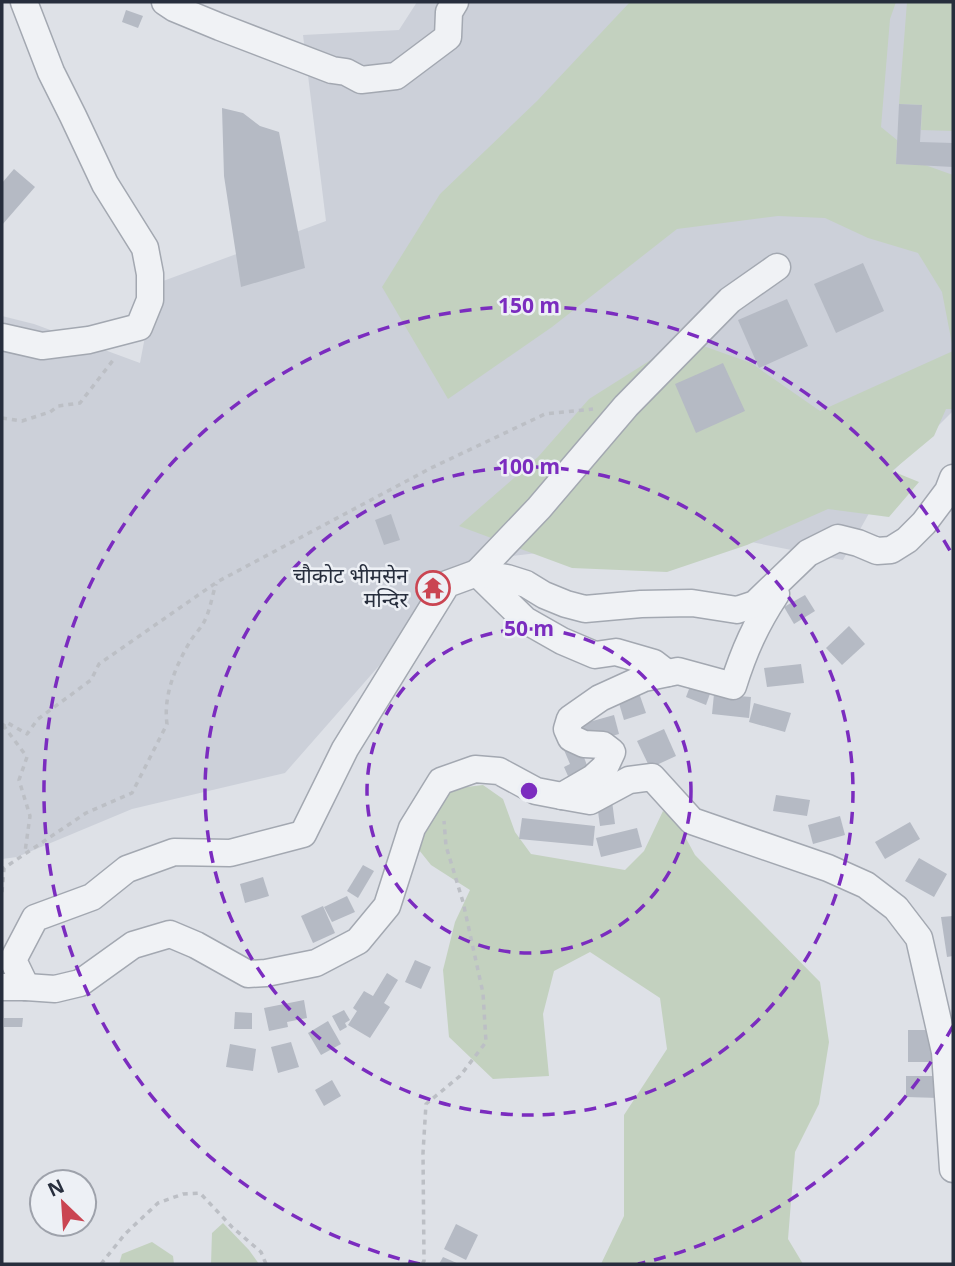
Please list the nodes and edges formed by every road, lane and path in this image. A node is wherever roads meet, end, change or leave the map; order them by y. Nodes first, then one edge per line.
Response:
1 (24, 2) edge
2 (165, 2) edge
3 (455, 2) edge
4 (776, 267) dead end
5 (2, 337) edge
6 (114, 359) dead end
7 (626, 406) junction
8 (2, 418) edge
9 (953, 478) edge
10 (796, 565) junction
11 (477, 573) junction
12 (217, 582) junction
13 (667, 673) junction
14 (3, 727) edge
15 (562, 796) junction
16 (444, 820) dead end
17 (25, 854) junction
18 (2, 892) edge
19 (14, 987) edge
20 (953, 1169) edge
21 (101, 1264) edge
22 (266, 1264) edge
23 (422, 1264) edge

1 - 5 street
2 - 3 street
4 - 7 street
6 - 8 path
7 - 11 street
7 - 12 path
9 - 10 street
10 - 11 street
10 - 13 street
11 - 13 street
11 - 19 street
12 - 14 path
12 - 17 path
13 - 15 street
14 - 17 path
15 - 19 street
15 - 20 street
16 - 23 path
17 - 18 path
21 - 22 path

